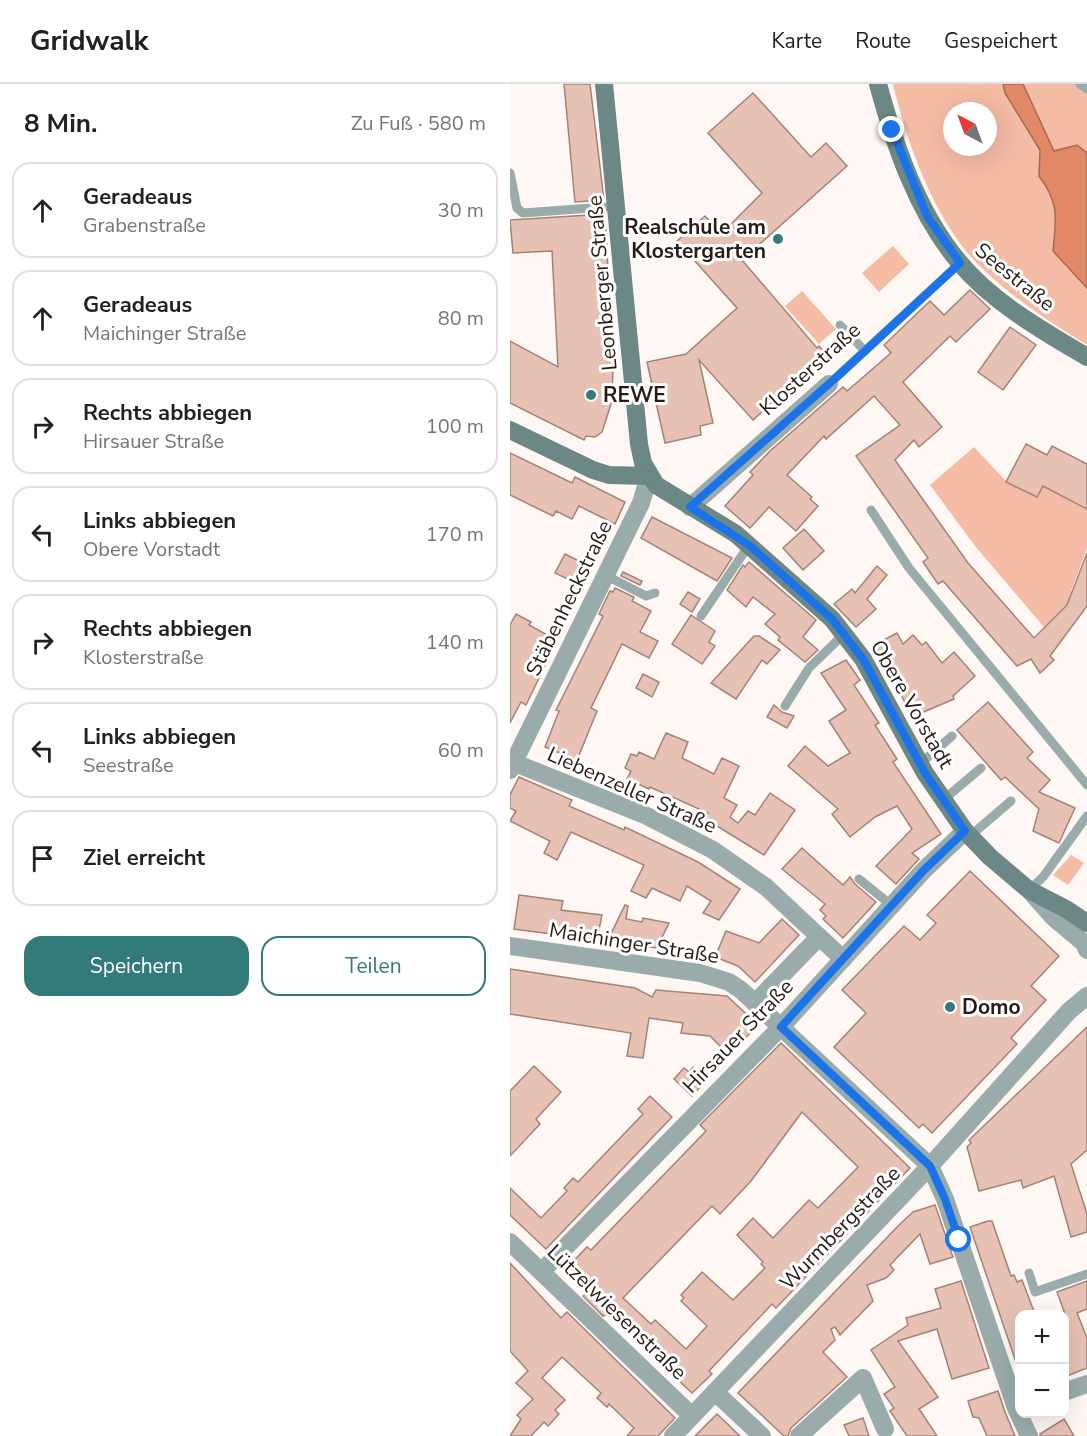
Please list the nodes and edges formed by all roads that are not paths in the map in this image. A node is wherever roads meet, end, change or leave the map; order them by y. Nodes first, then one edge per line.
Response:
1 (604, 84) edge
2 (878, 84) edge
3 (1080, 84) edge
4 (1087, 89) edge
5 (510, 173) edge
6 (618, 206) junction
7 (960, 263) junction
8 (840, 325) dead end
9 (865, 351) junction
10 (1087, 357) edge
11 (829, 384) joint
12 (510, 430) edge
13 (649, 476) junction
14 (690, 507) junction
15 (871, 510) dead end
16 (749, 545) junction
17 (605, 575) junction
18 (655, 593) dead end
19 (701, 616) dead end
20 (844, 634) junction
21 (784, 706) dead end
22 (952, 736) dead end
23 (920, 764) junction
24 (511, 765) edge
25 (981, 768) dead end
26 (1087, 785) edge
27 (942, 801) junction
28 (1011, 801) dead end
29 (1087, 816) edge
30 (967, 834) junction
31 (859, 879) dead end
32 (1029, 890) junction
33 (891, 905) junction
34 (1087, 923) edge
35 (819, 937) junction
36 (510, 946) edge
37 (1087, 950) edge
38 (843, 959) junction
39 (1087, 996) edge
40 (755, 1003) junction
41 (781, 1027) junction
42 (930, 1166) junction
43 (510, 1242) edge
44 (542, 1271) junction
45 (1029, 1273) dead end
46 (1087, 1274) edge
47 (1087, 1384) edge
48 (1069, 1391) edge
49 (715, 1392) junction
50 (1015, 1398) edge
51 (692, 1416) junction
52 (1022, 1418) edge
53 (885, 1429) dead end
54 (673, 1436) edge
55 (762, 1436) edge
56 (799, 1436) edge
57 (1029, 1436) edge

1 - 6 main road, Leonberger Straße
2 - 7 main road, Seestraße
3 - 4 lane
5 - 6 lane
6 - 13 main road, Leonberger Straße
7 - 9 lane, Klosterstraße
7 - 10 main road, Seestraße
8 - 9 lane
9 - 11 lane, Klosterstraße
11 - 14 street, Klosterstraße
12 - 13 main road
13 - 14 main road, Obere Vorstadt
13 - 17 street, Stäbenheckstraße
14 - 16 main road, Obere Vorstadt
15 - 26 lane
16 - 19 lane
16 - 20 main road, Obere Vorstadt
17 - 18 lane
17 - 24 street, Stäbenheckstraße
20 - 21 lane
20 - 23 main road, Obere Vorstadt
22 - 23 lane
23 - 27 main road, Obere Vorstadt
24 - 35 street, Liebenzeller Straße
25 - 27 lane
27 - 30 main road, Obere Vorstadt
28 - 30 lane
29 - 32 lane
30 - 32 main road, Obere Vorstadt
30 - 33 street, Hirsauer Straße
31 - 33 lane
32 - 34 main road, Obere Vorstadt
32 - 37 street
33 - 38 street, Hirsauer Straße
35 - 38 street, Liebenzeller Straße
35 - 40 street, Hirsauer Straße
36 - 40 street, Maichinger Straße
38 - 41 street, Hirsauer Straße
39 - 42 street, Wurmbergstraße
40 - 41 street, Maichinger Straße
41 - 42 street, Maichinger Straße
41 - 44 street, Hirsauer Straße
42 - 49 street, Wurmbergstraße
42 - 50 street
43 - 44 street, Lützelwiesenstraße
44 - 51 street, Lützelwiesenstraße
45 - 46 lane
47 - 48 street
49 - 51 street, Wurmbergstraße
49 - 55 street
51 - 54 street, Wurmbergstraße
52 - 57 street
53 - 56 street

